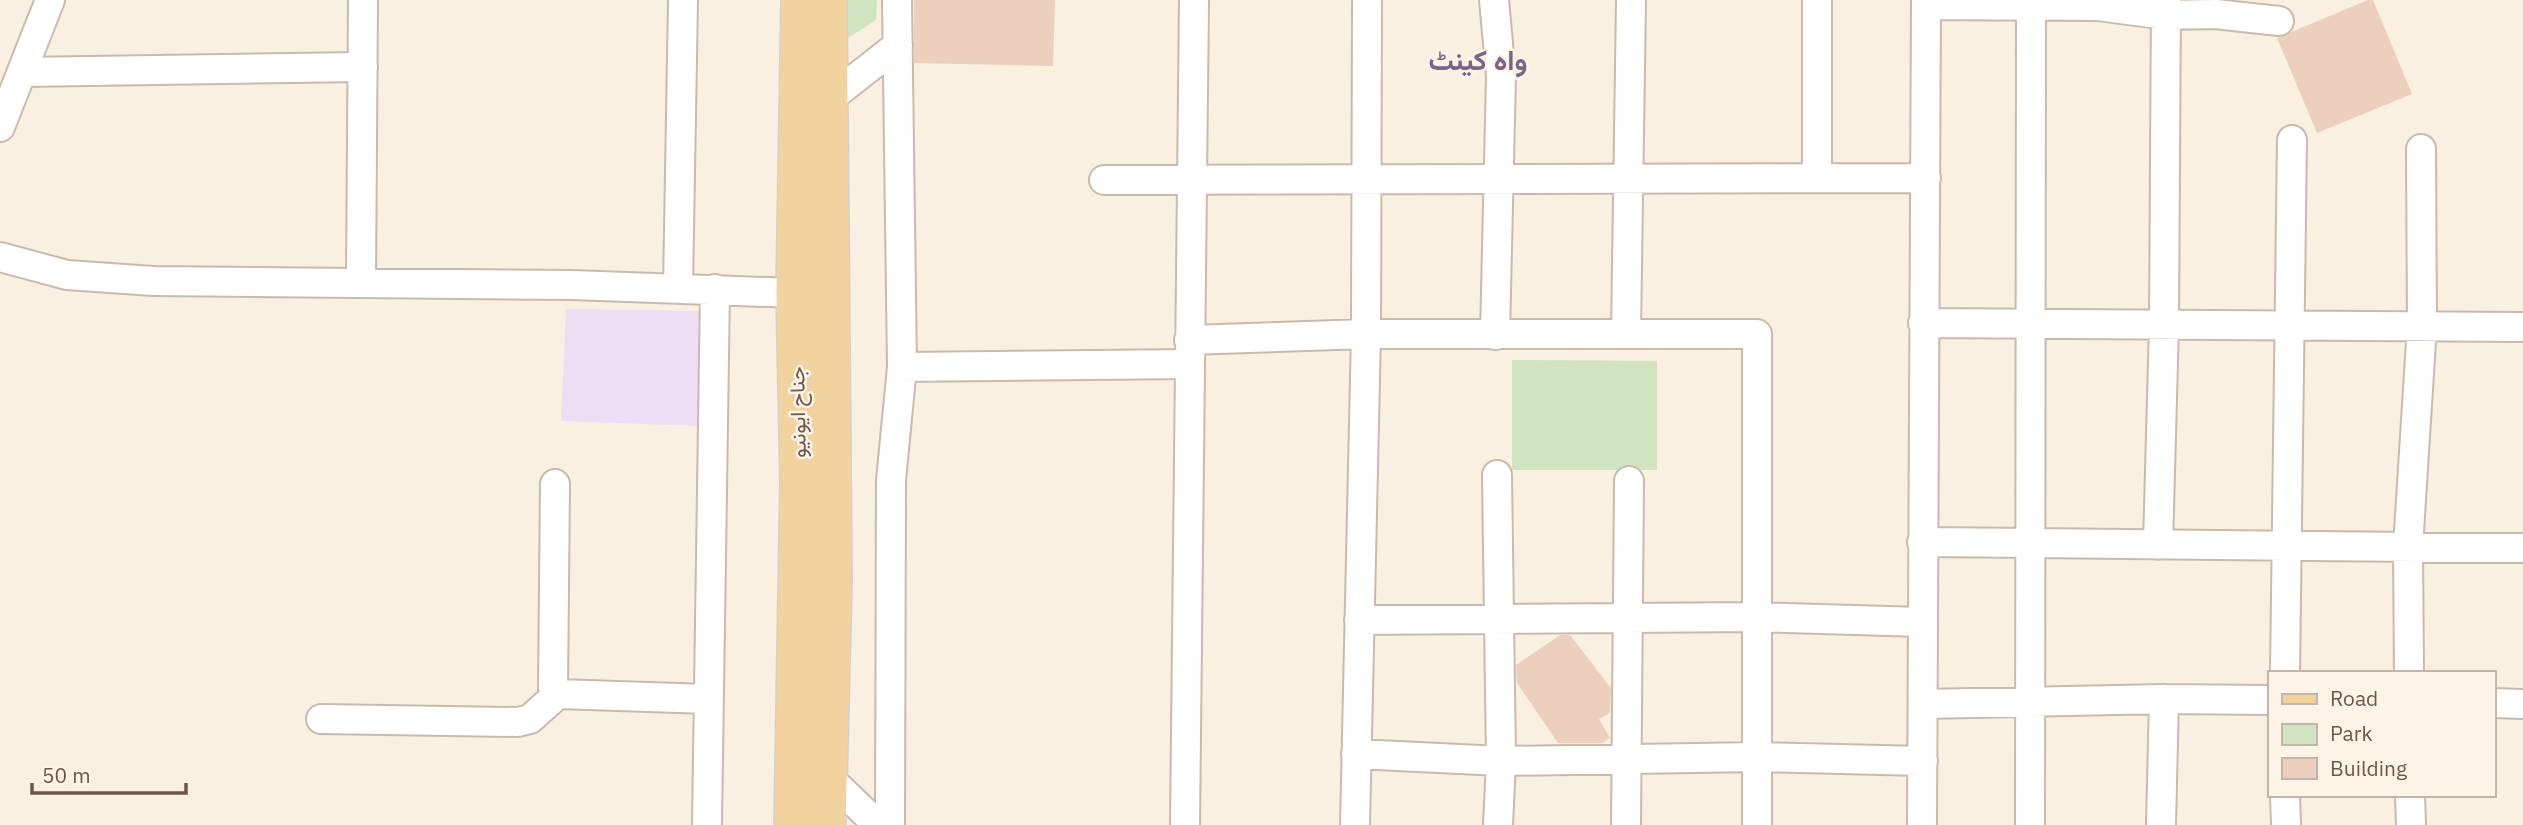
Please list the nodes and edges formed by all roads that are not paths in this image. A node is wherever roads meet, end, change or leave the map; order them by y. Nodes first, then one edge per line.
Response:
1 (50, 0) edge
2 (363, 0) edge
3 (683, 0) edge
4 (800, 0) edge
5 (828, 0) edge
6 (897, 0) edge
7 (1194, 0) edge
8 (1367, 0) edge
9 (1494, 0) edge
10 (1631, 0) edge
11 (1818, 0) edge
12 (1926, 2) edge
13 (2031, 2) edge
14 (2166, 7) edge
15 (2279, 21) dead end
16 (898, 44) junction
17 (363, 67) junction
18 (22, 72) junction
19 (828, 100) junction
20 (0, 127) edge
21 (2292, 140) dead end
22 (2421, 149) dead end
23 (1817, 178) junction
24 (1926, 178) junction
25 (1104, 180) dead end
26 (1191, 180) junction
27 (1496, 180) junction
28 (1630, 180) junction
29 (1365, 181) junction
30 (0, 257) edge
31 (361, 283) junction
32 (678, 288) junction
33 (715, 289) junction
34 (795, 293) junction
35 (1923, 323) junction
36 (2030, 324) junction
37 (2164, 325) junction
38 (2290, 326) junction
39 (2422, 326) junction
40 (2523, 327) edge
41 (1626, 333) junction
42 (1366, 334) junction
43 (1495, 335) junction
44 (1189, 352) junction
45 (902, 367) junction
46 (1497, 475) dead end
47 (1629, 481) dead end
48 (555, 484) dead end
49 (1922, 542) junction
50 (2031, 544) junction
51 (2158, 545) junction
52 (2287, 546) junction
53 (2408, 547) junction
54 (2523, 548) edge
55 (1757, 617) junction
56 (1627, 618) junction
57 (1499, 619) junction
58 (1359, 620) junction
59 (1922, 622) junction
60 (2285, 671) edge
61 (2409, 671) edge
62 (558, 694) junction
63 (708, 699) junction
64 (2164, 699) junction
65 (2268, 700) edge
66 (2030, 702) junction
67 (2495, 703) edge
68 (1923, 704) junction
69 (2523, 704) edge
70 (321, 719) dead end
71 (1356, 754) junction
72 (1757, 757) junction
73 (1628, 760) junction
74 (1502, 761) junction
75 (1923, 761) junction
76 (828, 777) junction
77 (2285, 797) edge
78 (2410, 797) edge
79 (707, 825) edge
80 (793, 825) edge
81 (827, 825) edge
82 (878, 825) edge
83 (890, 825) edge
84 (1185, 825) edge
85 (1355, 825) edge
86 (1498, 825) edge
87 (1626, 825) edge
88 (1757, 825) edge
89 (1922, 825) edge
90 (2030, 825) edge
91 (2161, 825) edge
92 (2286, 825) edge
93 (2411, 825) edge

1 - 18 street
2 - 17 street
3 - 32 street
4 - 34 main road, جناح ایونیو
5 - 19 main road, جناح ایونیو
6 - 16 street
7 - 26 street
8 - 29 street
9 - 27 street
10 - 28 street
11 - 23 street
12 - 13 street
12 - 24 street
13 - 14 street
13 - 36 street
14 - 15 street
14 - 37 street
16 - 19 street
16 - 45 street
17 - 18 street
17 - 31 street
18 - 20 street
19 - 76 main road, جناح ایونیو
21 - 38 street
22 - 39 street
23 - 24 street
23 - 28 street
24 - 35 street
25 - 26 street
26 - 29 street
26 - 44 street
27 - 28 street
27 - 29 street
27 - 43 street
28 - 41 street
29 - 42 street
30 - 31 street
31 - 32 street
32 - 33 street
33 - 34 street
33 - 63 street
34 - 80 main road, جناح ایونیو
35 - 36 street
35 - 49 street
36 - 37 street
36 - 50 street
37 - 38 street
37 - 51 street
38 - 39 street
38 - 52 street
39 - 40 street
39 - 53 street
41 - 43 street
41 - 55 street
42 - 43 street
42 - 44 street
42 - 58 street
44 - 45 street
44 - 84 street
45 - 83 street
46 - 57 street
47 - 56 street
48 - 62 street
49 - 50 street
49 - 59 street
50 - 51 street
50 - 66 street
51 - 52 street
52 - 53 street
52 - 60 street
53 - 54 street
53 - 61 street
55 - 56 street
55 - 59 street
55 - 72 street
56 - 57 street
56 - 73 street
57 - 58 street
57 - 74 street
58 - 71 street
59 - 68 street
62 - 63 street
62 - 70 street
63 - 79 street
64 - 65 street
64 - 66 street
64 - 91 street
66 - 68 street
66 - 90 street
67 - 69 street
68 - 75 street
71 - 74 street
71 - 85 street
72 - 73 street
72 - 75 street
72 - 88 street
73 - 74 street
73 - 87 street
74 - 86 street
75 - 89 street
76 - 81 main road, جناح ایونیو
76 - 82 street
77 - 92 street
78 - 93 street

